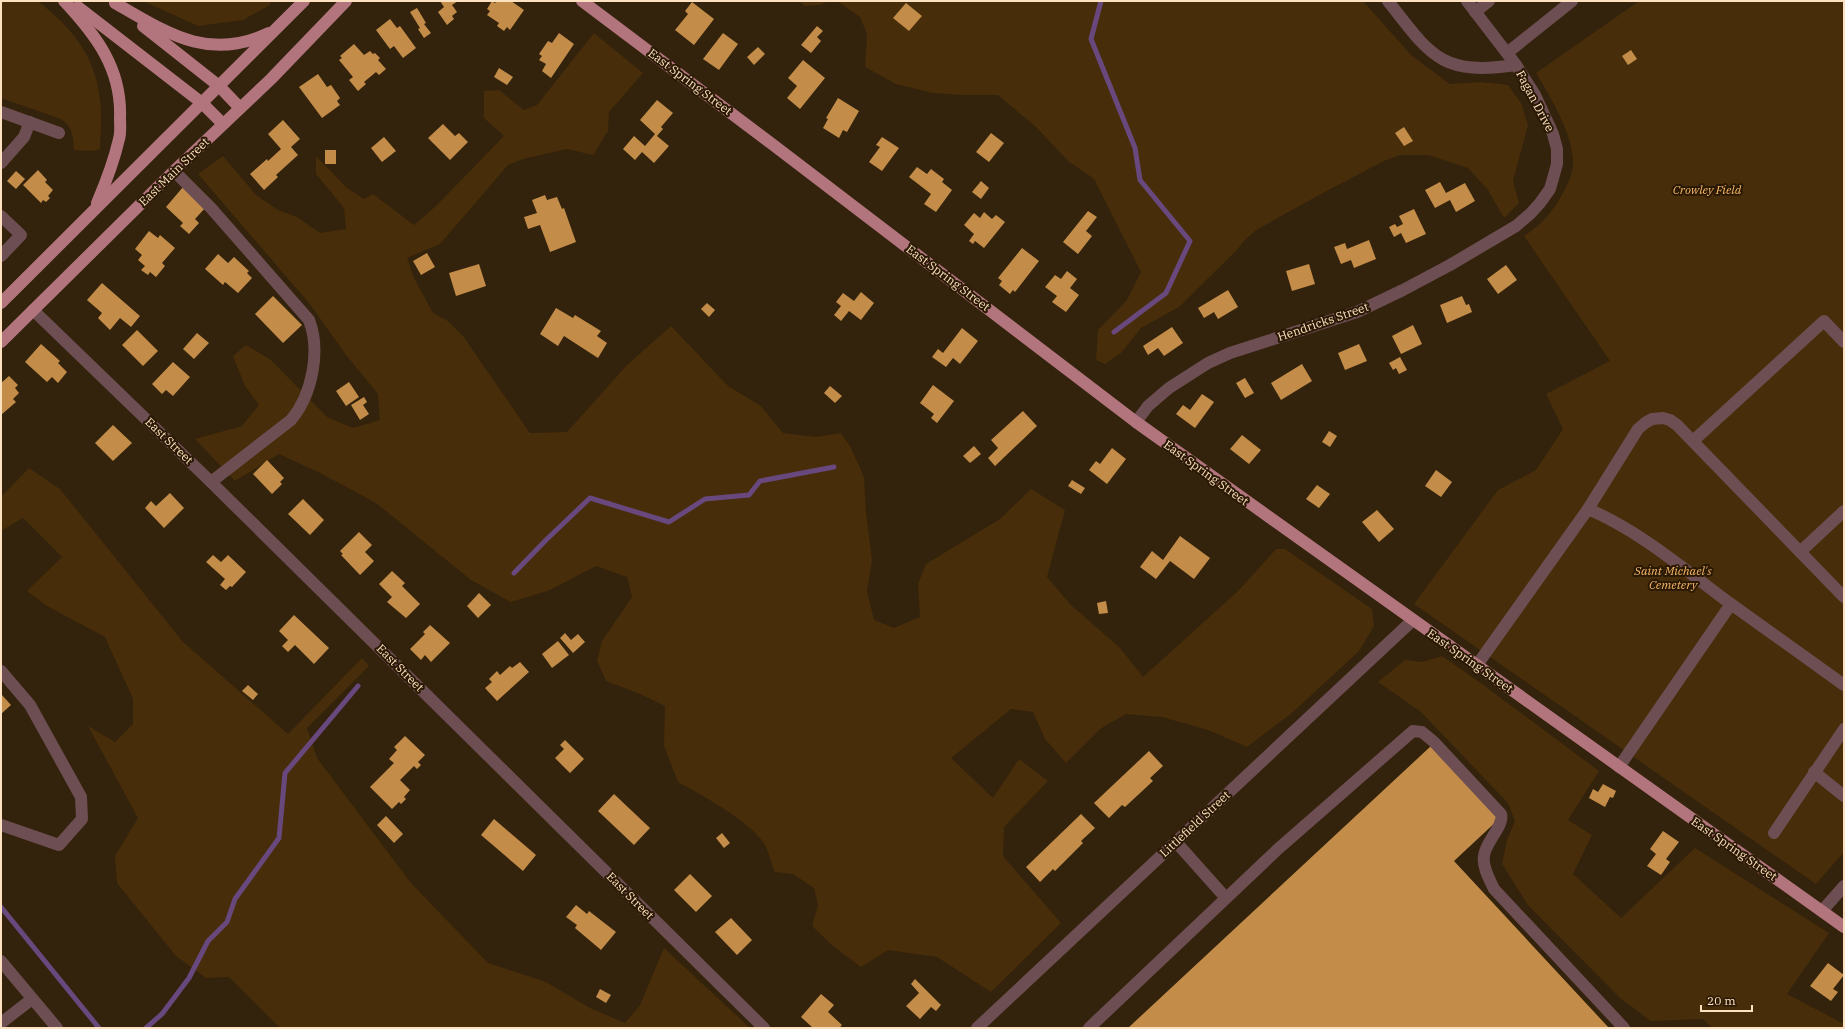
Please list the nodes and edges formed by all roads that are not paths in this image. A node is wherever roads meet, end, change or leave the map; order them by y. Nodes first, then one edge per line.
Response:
1 (64, 1) edge
2 (70, 1) edge
3 (304, 1) edge
4 (346, 1) edge
5 (582, 1) edge
6 (1388, 1) edge
7 (1467, 1) edge
8 (1489, 1) edge
9 (1572, 1) edge
10 (114, 2) edge
11 (1475, 12) junction
12 (277, 29) junction
13 (1507, 53) junction
14 (1516, 65) junction
15 (219, 86) junction
16 (202, 103) junction
17 (240, 108) junction
18 (1, 112) edge
19 (30, 122) junction
20 (223, 124) junction
21 (60, 133) dead end
22 (1, 163) edge
23 (174, 171) junction
24 (96, 207) junction
25 (1, 216) edge
26 (1516, 226) joint
27 (1, 256) edge
28 (1, 303) edge
29 (33, 310) junction
30 (1, 342) edge
31 (1844, 342) edge
32 (1136, 422) junction
33 (1693, 441) junction
34 (211, 482) junction
35 (1588, 509) junction
36 (1844, 511) edge
37 (1800, 552) junction
38 (1844, 597) edge
39 (1731, 604) junction
40 (1413, 620) junction
41 (1477, 666) junction
42 (1, 671) edge
43 (1844, 685) edge
44 (1844, 729) edge
45 (1619, 767) junction
46 (1814, 772) junction
47 (1844, 796) edge
48 (1, 825) edge
49 (1774, 833) dead end
50 (1176, 842) junction
51 (1844, 886) edge
52 (1226, 897) junction
53 (1822, 911) junction
54 (1844, 927) edge
55 (1, 961) edge
56 (32, 999) junction
57 (2, 1020) edge
58 (57, 1028) edge
59 (764, 1028) edge
60 (977, 1028) edge
61 (1089, 1028) edge
62 (1624, 1028) edge

1 - 24 main road
2 - 16 main road
3 - 12 main road
4 - 17 main road, East Main Street
5 - 32 main road, East Spring Street
6 - 14 street
7 - 11 street, Fagan Drive
8 - 11 street
9 - 13 street
10 - 12 main road
10 - 15 main road
11 - 13 street, Fagan Drive
12 - 15 main road
13 - 14 street, Fagan Drive
14 - 26 street, Fagan Drive
15 - 16 main road
15 - 17 main road
16 - 20 main road
16 - 24 main road
17 - 20 main road, East Main Street
18 - 19 street
19 - 21 street
19 - 22 street
20 - 23 main road, East Main Street
23 - 29 main road, East Main Street
23 - 34 street
24 - 28 main road
25 - 27 street
26 - 32 street, Hendricks Street
29 - 30 main road, East Main Street
29 - 34 street, East Street
31 - 33 street
32 - 40 main road, East Spring Street
33 - 35 street
33 - 37 street
34 - 59 street, East Street
35 - 39 street
35 - 41 street
36 - 37 street
37 - 38 street
39 - 43 street
39 - 45 street
40 - 41 main road, East Spring Street
40 - 50 street, Littlefield Street
41 - 45 main road, East Spring Street
42 - 48 street
44 - 46 street
45 - 53 main road, East Spring Street
46 - 47 street
46 - 49 street
50 - 52 street
50 - 60 street, Littlefield Street
51 - 53 street
52 - 61 street
52 - 62 street
53 - 54 main road, East Spring Street
55 - 56 street
56 - 57 street
56 - 58 street

